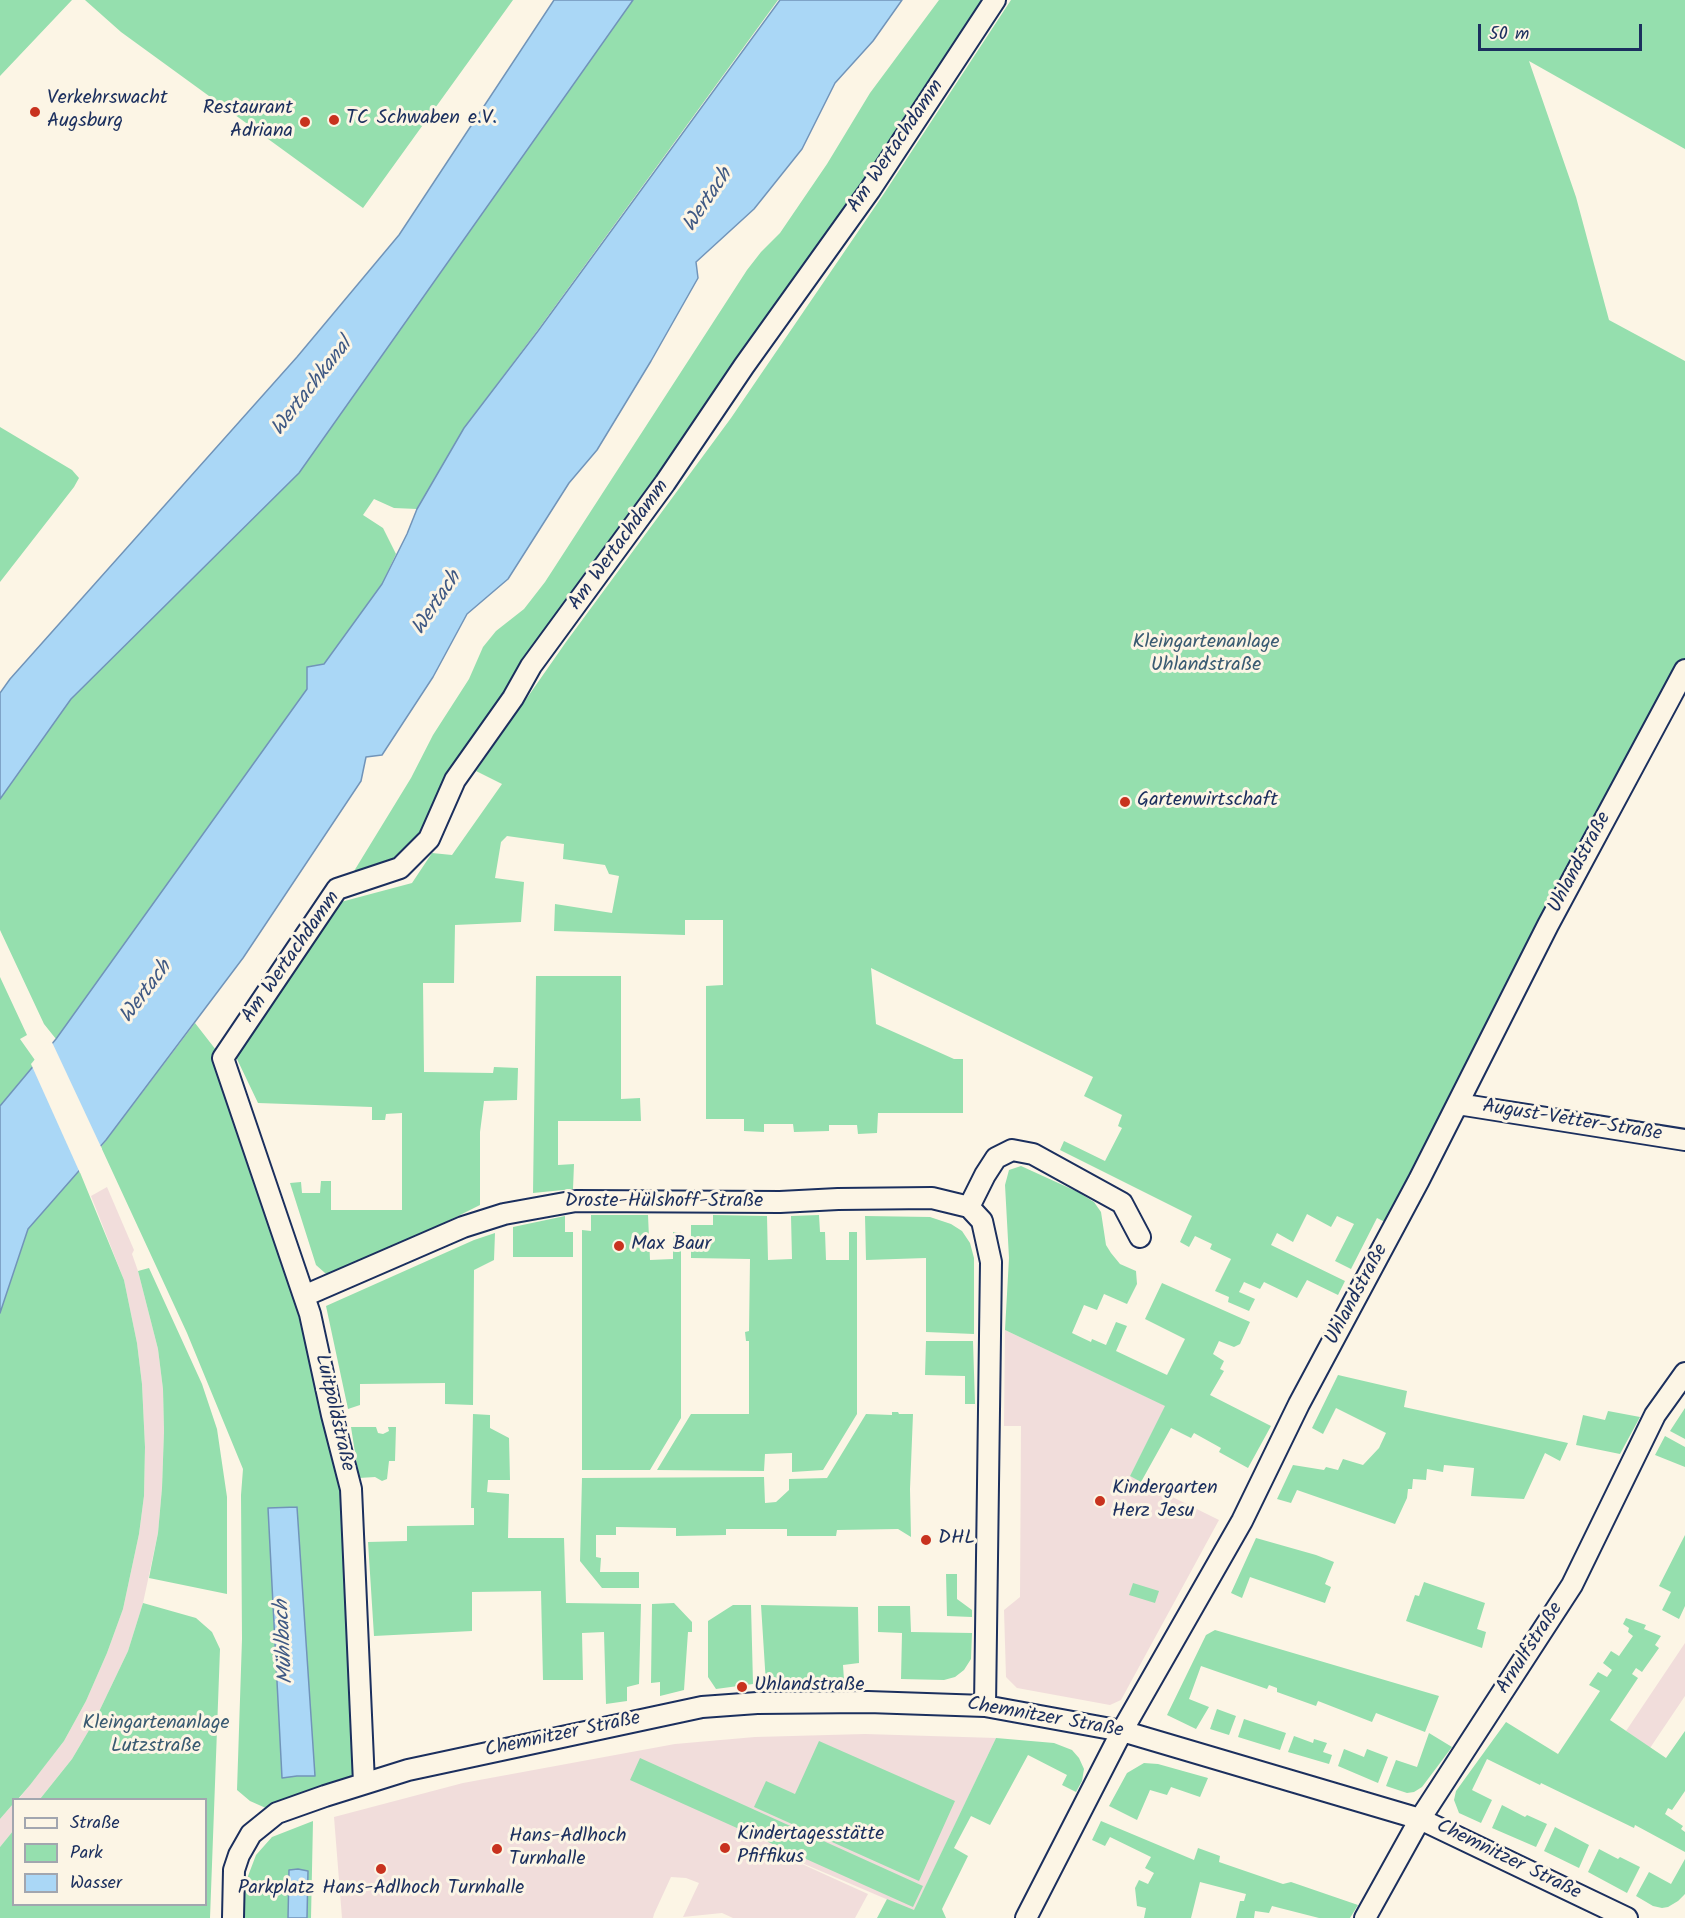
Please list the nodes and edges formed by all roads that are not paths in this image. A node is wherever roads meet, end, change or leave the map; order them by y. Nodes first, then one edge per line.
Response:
1 (995, 0) edge
2 (1685, 670) edge
3 (223, 1058) joint
4 (1458, 1104) junction
5 (1685, 1140) edge
6 (969, 1207) junction
7 (1140, 1238) dead end
8 (304, 1296) junction
9 (1685, 1373) edge
10 (985, 1706) junction
11 (1122, 1731) junction
12 (364, 1783) junction
13 (1420, 1818) junction
14 (233, 1918) edge
15 (1026, 1918) edge
16 (1365, 1918) edge
17 (1627, 1918) edge

1 - 3 street, Am Wertachdamm
2 - 4 street, Uhlandstraße
3 - 8 street, Luitpoldstraße
4 - 5 street, August-Vetter-Straße
4 - 11 street, Uhlandstraße
6 - 7 street
6 - 8 street, Droste-Hülshoff-Straße
6 - 10 street
8 - 12 street, Luitpoldstraße
9 - 13 street, Arnulfstraße
10 - 11 street, Chemnitzer Straße
10 - 12 street, Chemnitzer Straße
11 - 13 street, Chemnitzer Straße
11 - 15 street, Uhlandstraße
12 - 14 street, Chemnitzer Straße
13 - 16 street, Arnulfstraße
13 - 17 street, Chemnitzer Straße

